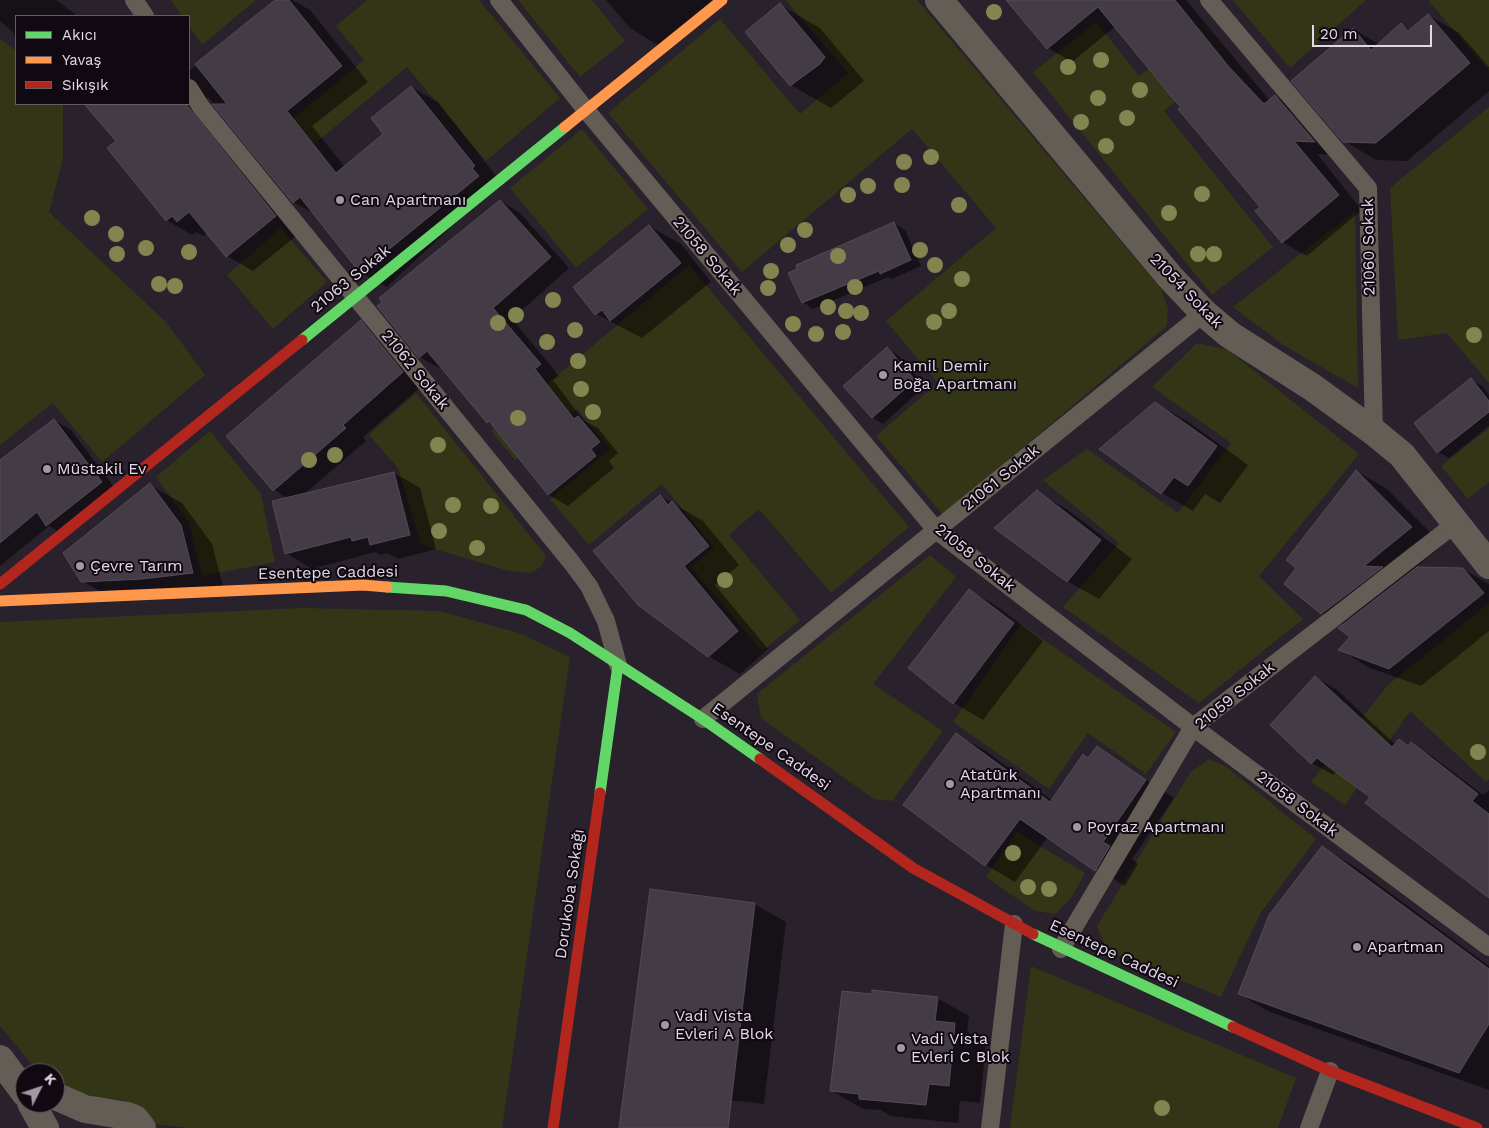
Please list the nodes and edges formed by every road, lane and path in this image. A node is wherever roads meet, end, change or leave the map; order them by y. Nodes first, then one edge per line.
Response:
1 (134, 0) edge
2 (499, 0) edge
3 (722, 0) edge
4 (938, 0) edge
5 (1209, 0) edge
6 (144, 15) edge
7 (190, 90) edge
8 (586, 110) junction
9 (355, 297) junction
10 (1204, 312) junction
11 (1374, 432) junction
12 (1455, 524) junction
13 (936, 530) junction
14 (1489, 565) edge
15 (0, 584) edge
16 (0, 601) edge
17 (618, 665) junction
18 (703, 718) junction
19 (1193, 727) junction
20 (1014, 924) junction
21 (1489, 947) edge
22 (1061, 949) junction
23 (0, 1058) edge
24 (15, 1070) edge
25 (1330, 1070) junction
26 (15, 1079) edge
27 (65, 1100) edge
28 (36, 1113) edge
29 (1489, 1121) edge
30 (122, 1124) edge
31 (44, 1128) edge
32 (553, 1128) edge
33 (990, 1128) edge
34 (1309, 1128) edge
35 (1478, 1128) edge
36 (1484, 1128) edge

1 - 6 lane
2 - 8 lane, 21058 Sokak
3 - 8 main road, 21063 Sokak
4 - 10 street, 21054 Sokak
5 - 11 lane, 21060 Sokak
7 - 9 lane, 21062 Sokak
8 - 9 main road, 21063 Sokak
8 - 13 lane, 21058 Sokak
9 - 15 main road, 21063 Sokak
9 - 17 lane, 21062 Sokak
10 - 11 street, 21054 Sokak
10 - 13 lane, 21061 Sokak
11 - 12 street, 21054 Sokak
12 - 14 street, 21054 Sokak
12 - 19 lane, 21059 Sokak
13 - 18 lane, 21061 Sokak
13 - 19 lane, 21058 Sokak
16 - 17 main road, Esentepe Caddesi
17 - 18 main road, Esentepe Caddesi
17 - 32 main road, Dorukoba Sokağı
18 - 20 main road, Esentepe Caddesi
19 - 21 lane, 21058 Sokak
19 - 22 lane, 21059 Sokak
20 - 22 main road, Esentepe Caddesi
20 - 33 lane
22 - 25 main road, Esentepe Caddesi
23 - 24 street
23 - 26 street
25 - 34 lane
25 - 35 main road, Esentepe Caddesi
27 - 30 street
28 - 31 street
29 - 36 lane

